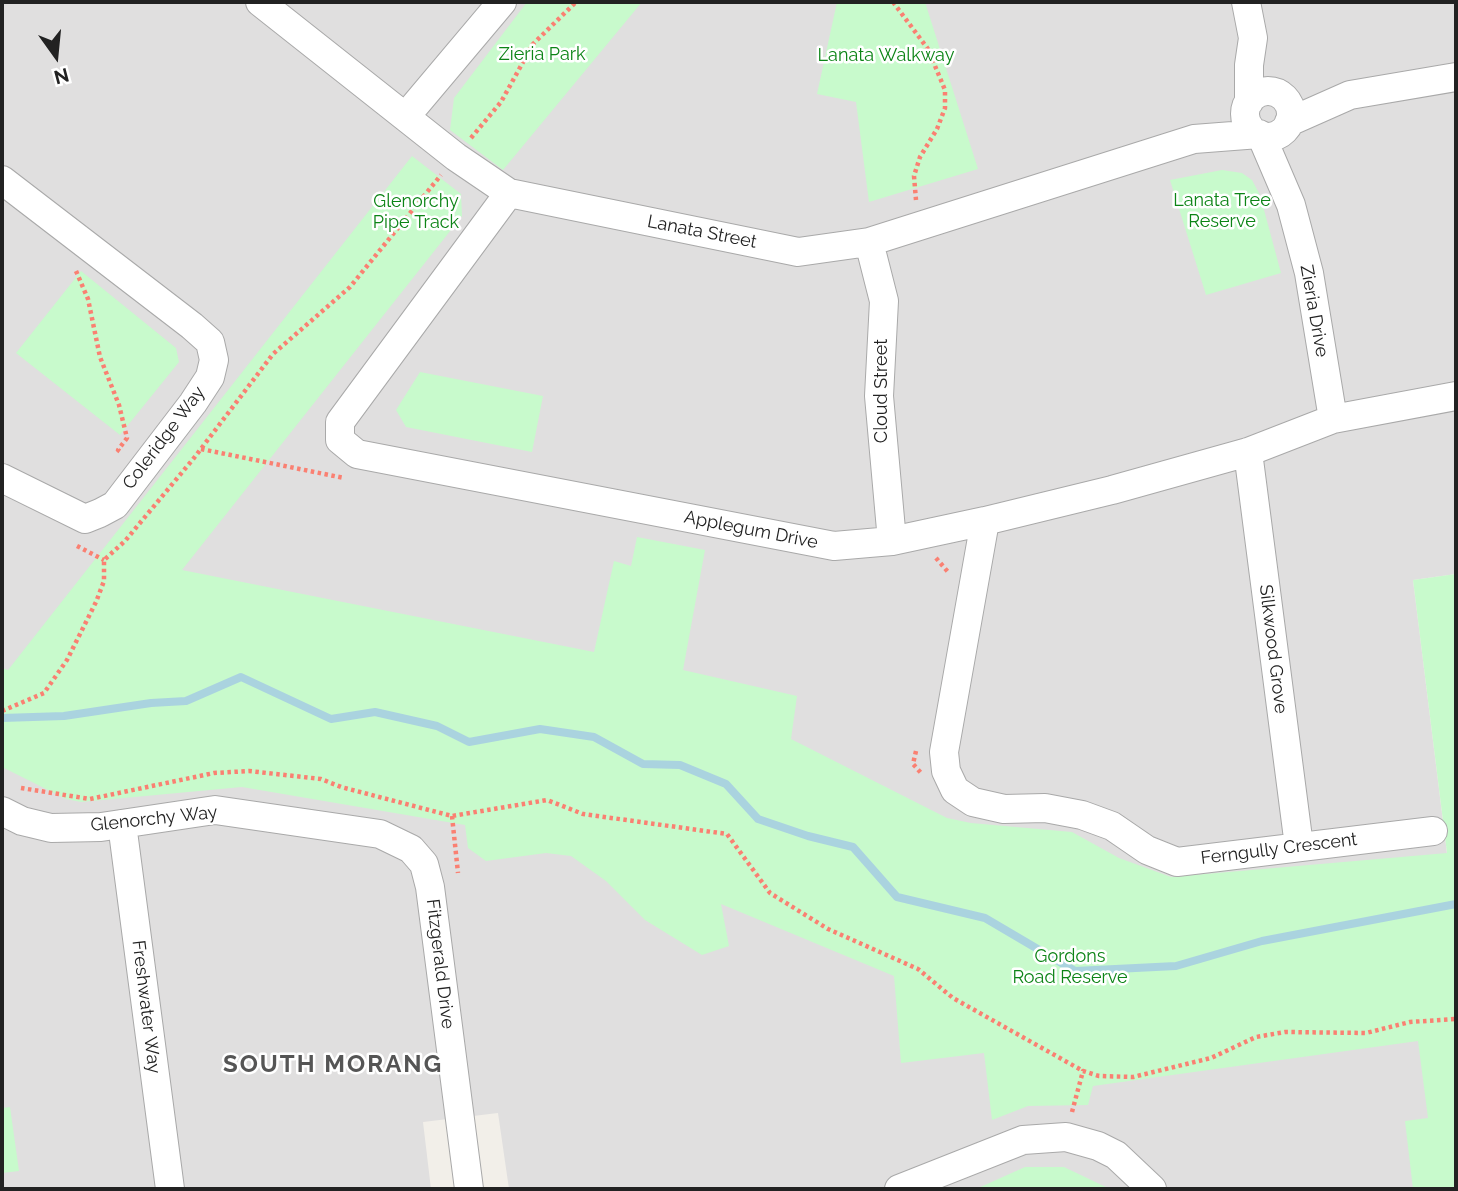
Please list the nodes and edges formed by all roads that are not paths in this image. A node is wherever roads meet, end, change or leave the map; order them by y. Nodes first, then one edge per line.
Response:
1 (260, 2) edge
2 (502, 2) edge
3 (1246, 2) edge
4 (1253, 38) junction
5 (1456, 77) edge
6 (1279, 93) junction
7 (1350, 95) junction
8 (1248, 104) junction
9 (406, 116) junction
10 (1273, 130) junction
11 (1194, 139) junction
12 (2, 180) edge
13 (509, 193) junction
14 (869, 242) junction
15 (1456, 396) edge
16 (1333, 419) junction
17 (1248, 452) junction
18 (2, 478) edge
19 (985, 521) junction
20 (892, 541) junction
21 (2, 811) edge
22 (122, 824) junction
23 (1433, 831) dead end
24 (1298, 846) junction
25 (424, 864) joint
26 (170, 1189) edge
27 (469, 1189) edge
28 (899, 1189) edge
29 (1152, 1189) edge

1 - 9 street, Lanata Street
2 - 9 street
3 - 4 street
4 - 6 street
4 - 8 street
5 - 7 street, Lanata Street
6 - 7 street, Lanata Street
6 - 8 street
6 - 10 street
7 - 10 street, Lanata Street
8 - 10 street
8 - 11 street, Lanata Street
9 - 13 street, Lanata Street
10 - 11 street, Lanata Street
10 - 16 street, Zieria Drive
11 - 14 street, Lanata Street
12 - 18 street, Coleridge Way
13 - 14 street, Lanata Street
13 - 20 street, Applegum Drive
14 - 20 street, Cloud Street
15 - 16 street, Applegum Drive
16 - 17 street, Applegum Drive
17 - 19 street, Applegum Drive
17 - 24 street, Silkwood Grove
19 - 20 street, Applegum Drive
19 - 24 street, Ferngully Crescent
21 - 22 street, Glenorchy Way
22 - 25 street, Glenorchy Way
22 - 26 street, Freshwater Way
23 - 24 street, Ferngully Crescent
25 - 27 street, Fitzgerald Drive
28 - 29 street

